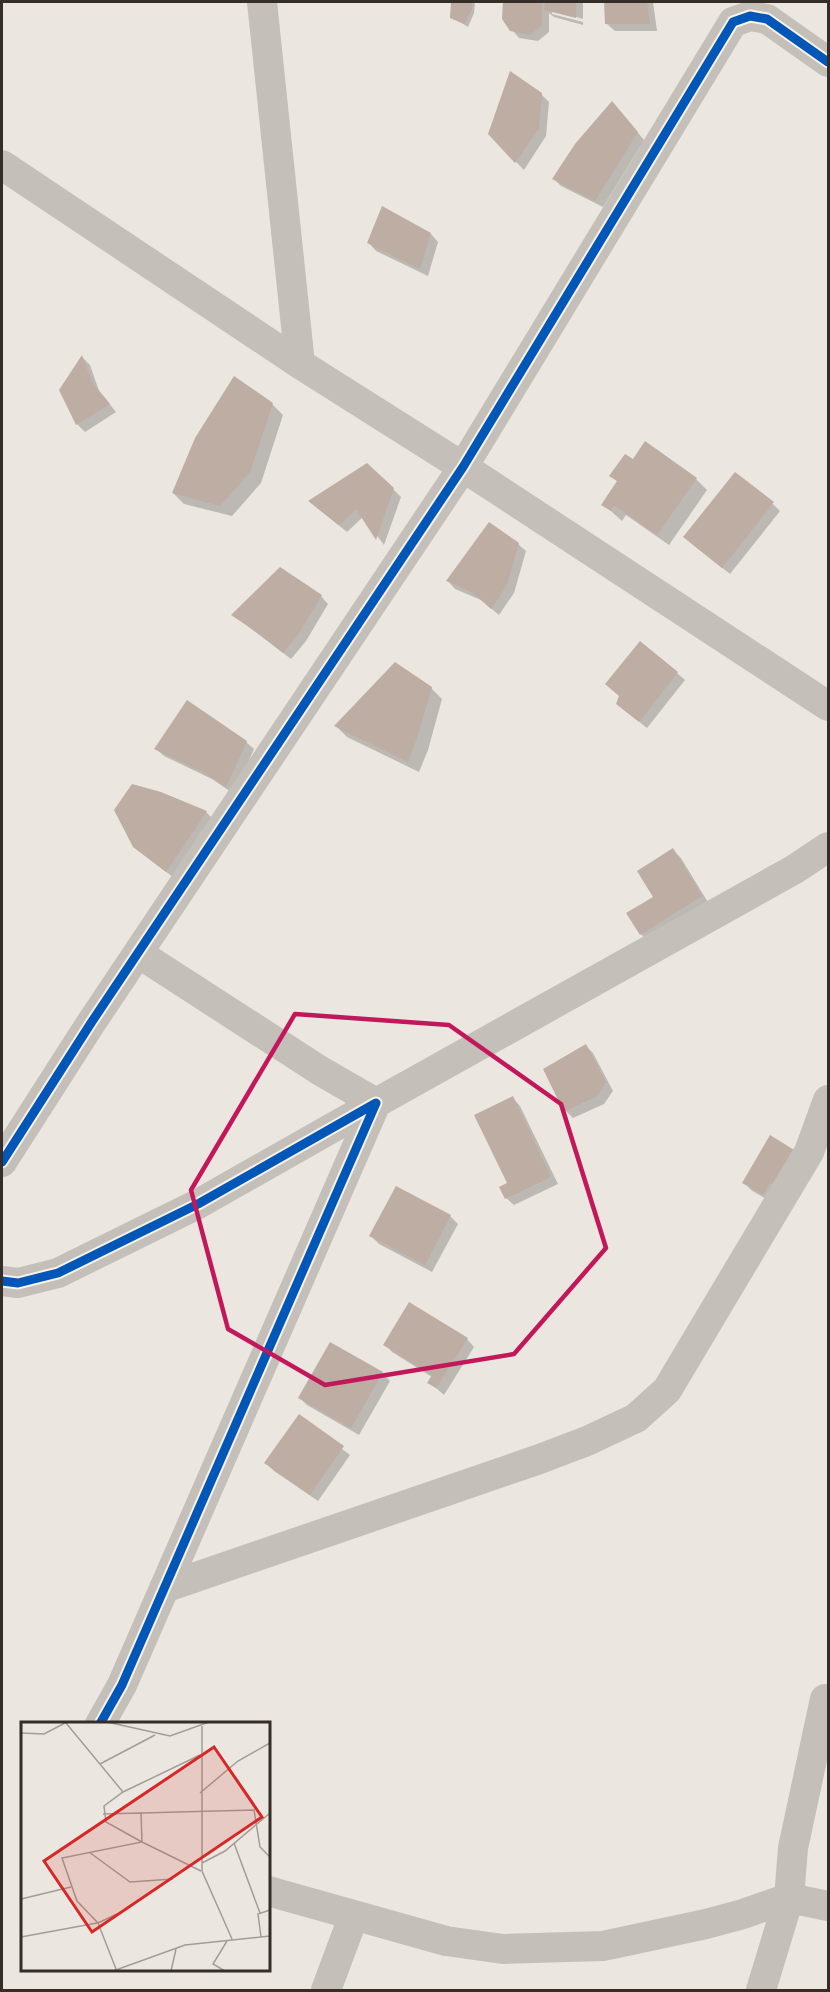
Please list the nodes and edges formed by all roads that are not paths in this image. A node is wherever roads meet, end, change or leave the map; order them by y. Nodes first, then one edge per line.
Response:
1 (262, 2) edge
2 (828, 62) edge
3 (2, 165) edge
4 (300, 364) junction
5 (463, 467) junction
6 (828, 706) edge
7 (828, 847) edge
8 (138, 952) junction
9 (828, 1100) edge
10 (376, 1103) junction
11 (2, 1162) edge
12 (2, 1281) edge
13 (164, 1588) junction
14 (825, 1700) dead end
15 (101, 1722) edge
16 (270, 1892) edge
17 (789, 1898) junction
18 (828, 1906) edge
19 (354, 1915) junction
20 (326, 1990) edge
21 (761, 1990) edge

1 - 4 street
2 - 5 street
3 - 4 street
4 - 5 street
5 - 6 street
5 - 8 street
7 - 10 street
8 - 10 street
8 - 11 street
9 - 13 street
10 - 12 street
10 - 13 street
13 - 15 street
14 - 17 street
16 - 19 street
17 - 18 street
17 - 19 street
17 - 21 street
19 - 20 street

